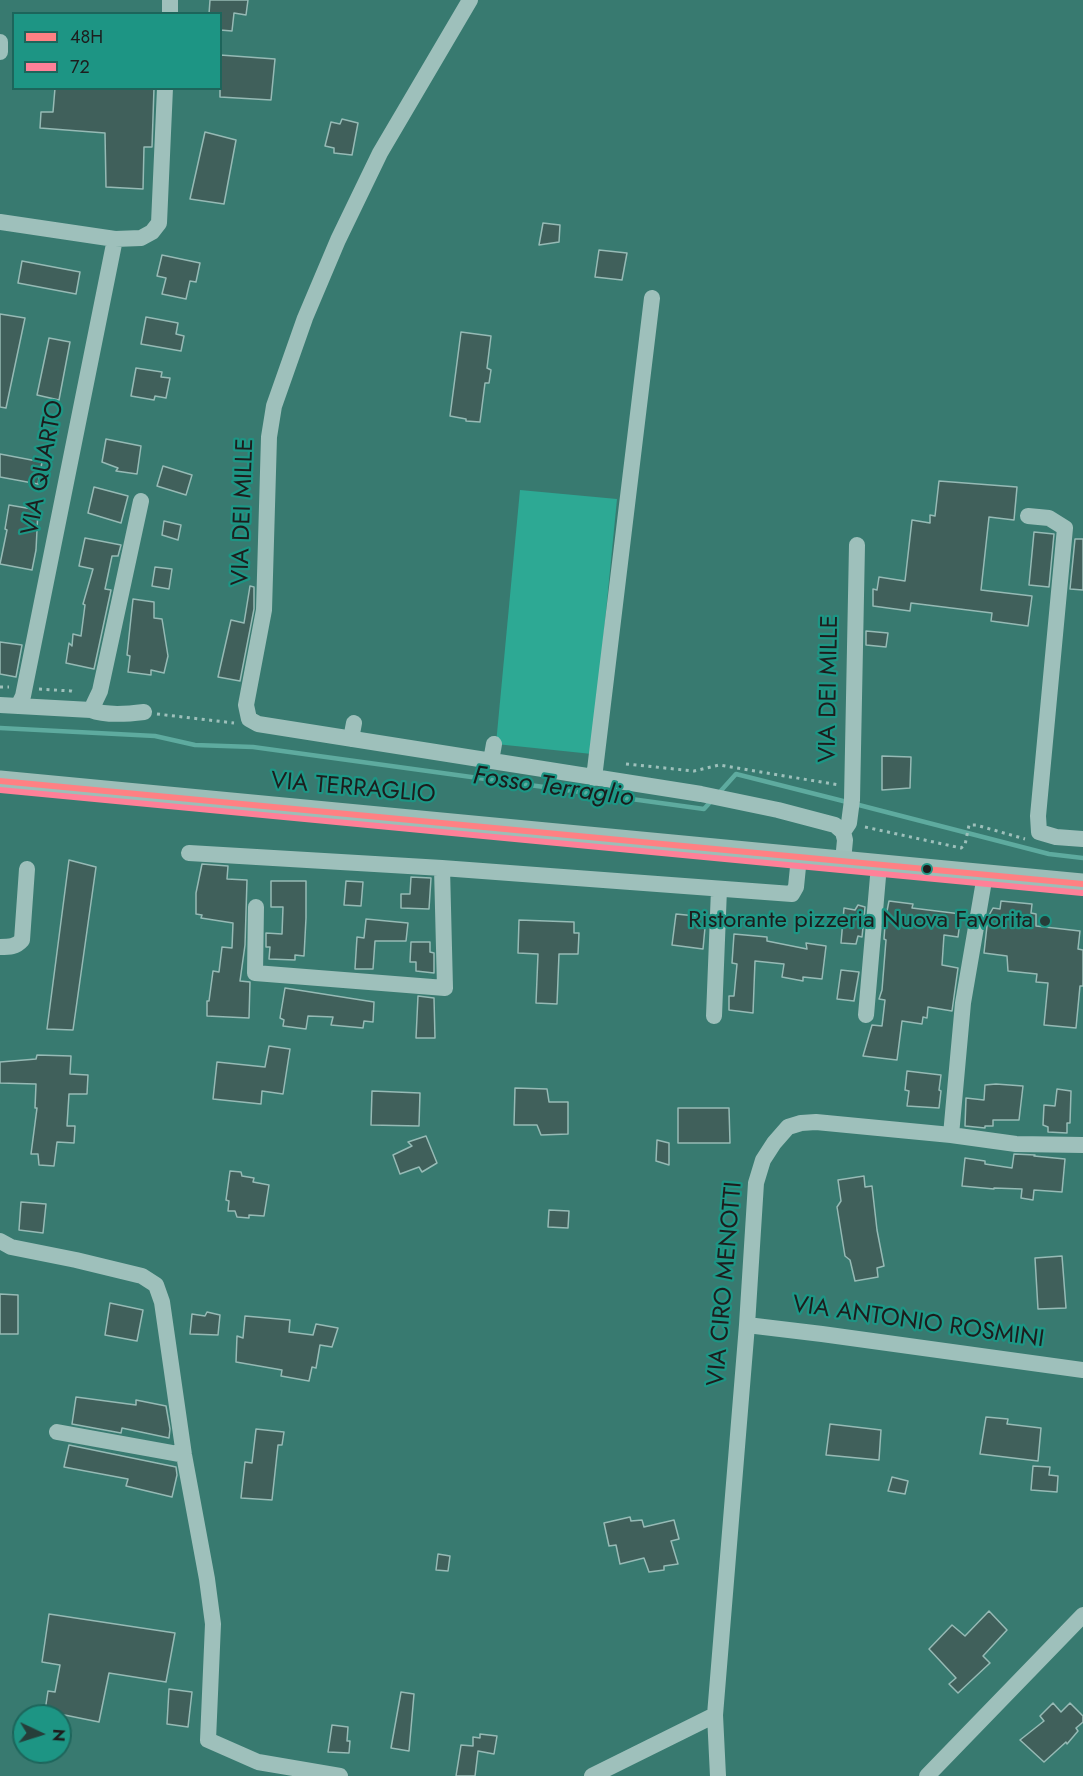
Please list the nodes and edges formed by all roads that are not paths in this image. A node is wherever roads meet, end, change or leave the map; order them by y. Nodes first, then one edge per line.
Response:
1 (470, 0) edge
2 (0, 42) edge
3 (0, 52) edge
4 (165, 90) edge
5 (0, 222) edge
6 (115, 239) junction
7 (652, 298) dead end
8 (141, 501) dead end
9 (1028, 516) dead end
10 (857, 545) dead end
11 (0, 705) edge
12 (18, 706) junction
13 (91, 710) junction
14 (144, 712) road end
15 (494, 744) dead end
16 (491, 762) junction
17 (594, 778) junction
18 (0, 781) edge
19 (848, 818) junction
20 (1083, 839) edge
21 (189, 853) dead end
22 (799, 857) junction
23 (843, 861) junction
24 (879, 865) junction
25 (442, 868) junction
26 (27, 869) dead end
27 (985, 874) junction
28 (1083, 884) edge
29 (719, 889) junction
30 (256, 907) dead end
31 (0, 947) edge
32 (866, 1015) dead end
33 (714, 1016) dead end
34 (951, 1135) junction
35 (1083, 1145) edge
36 (0, 1241) edge
37 (747, 1325) junction
38 (1083, 1370) edge
39 (57, 1432) dead end
40 (184, 1455) junction
41 (1083, 1615) edge
42 (715, 1715) junction
43 (340, 1776) edge
44 (592, 1776) edge
45 (718, 1776) edge
46 (927, 1776) edge

1 - 16 street, VIA DEI MILLE
2 - 3 street
4 - 6 street
5 - 6 street
6 - 12 street, VIA QUARTO
7 - 17 street
8 - 13 street
9 - 20 street
10 - 19 street, VIA DEI MILLE
11 - 12 street
12 - 13 street
13 - 14 street
15 - 16 street
16 - 17 street
17 - 19 street
18 - 22 main road, VIA TERRAGLIO
19 - 23 street, VIA DEI MILLE
21 - 25 street
22 - 23 main road, VIA TERRAGLIO
22 - 29 street
23 - 24 main road, VIA TERRAGLIO
24 - 27 main road, VIA TERRAGLIO
24 - 32 street
25 - 29 street
25 - 30 street
26 - 31 street
27 - 28 main road, VIA TERRAGLIO
27 - 34 street
29 - 33 street
34 - 35 street, VIA CIRO MENOTTI
34 - 37 street, VIA CIRO MENOTTI
36 - 40 street
37 - 38 street, VIA ANTONIO ROSMINI
37 - 42 street, VIA CIRO MENOTTI
39 - 40 street
40 - 43 street
41 - 46 street
42 - 44 street
42 - 45 street, VIA CIRO MENOTTI

